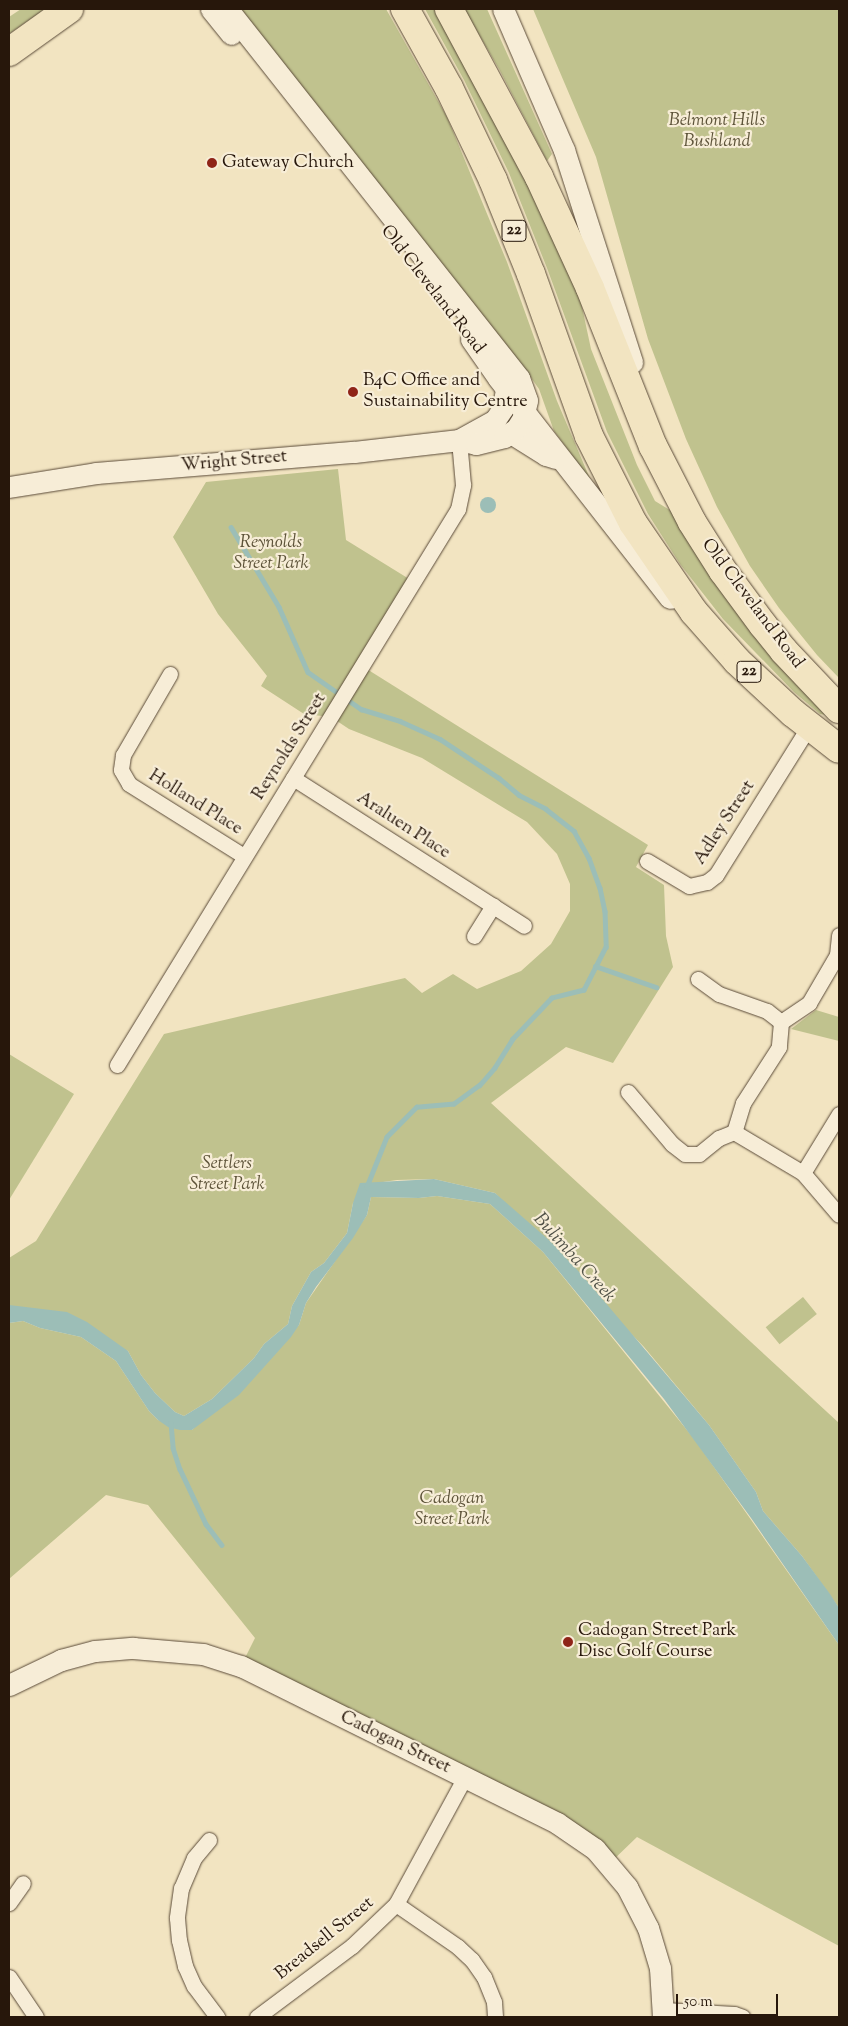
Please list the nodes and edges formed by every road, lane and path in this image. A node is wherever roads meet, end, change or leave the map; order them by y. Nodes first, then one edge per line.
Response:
1 (69, 9) edge
2 (211, 9) edge
3 (228, 9) edge
4 (405, 9) edge
5 (449, 9) edge
6 (503, 9) edge
7 (9, 52) edge
8 (627, 380) junction
9 (506, 390) junction
10 (525, 413) junction
11 (510, 433) junction
12 (459, 440) junction
13 (561, 459) junction
14 (9, 487) edge
15 (694, 612) junction
16 (170, 674) dead end
17 (839, 709) edge
18 (809, 726) junction
19 (839, 749) edge
20 (293, 778) junction
21 (244, 856) junction
22 (647, 861) dead end
23 (493, 906) junction
24 (524, 926) dead end
25 (839, 935) edge
26 (474, 936) dead end
27 (698, 979) dead end
28 (780, 1022) junction
29 (117, 1065) dead end
30 (628, 1092) dead end
31 (839, 1114) edge
32 (734, 1132) junction
33 (802, 1173) junction
34 (839, 1215) edge
35 (9, 1686) edge
36 (465, 1777) junction
37 (209, 1840) dead end
38 (23, 1882) dead end
39 (9, 1903) edge
40 (396, 1904) junction
41 (9, 1977) edge
42 (664, 2014) edge
43 (36, 2017) edge
44 (217, 2017) edge
45 (258, 2017) edge
46 (495, 2017) edge
47 (743, 2017) edge

1 - 7 highway
2 - 9 main road, Old Cleveland Road
3 - 10 main road
4 - 15 highway, Old Cleveland Road / 22
5 - 8 highway, Old Cleveland Road / 22
6 - 8 main road
8 - 17 highway, Old Cleveland Road / 22
9 - 10 main road, Old Cleveland Road
9 - 12 main road, Wright Street
10 - 11 main road
10 - 13 main road, Old Cleveland Road
11 - 12 main road, Wright Street
11 - 13 main road
12 - 14 main road, Wright Street
12 - 20 street, Reynolds Street
13 - 15 main road, Old Cleveland Road
15 - 18 highway, Old Cleveland Road / 22
16 - 21 street, Holland Place
18 - 19 highway, Old Cleveland Road / 22
18 - 22 street, Adley Street
20 - 21 street, Reynolds Street
20 - 23 street, Araluen Place
21 - 29 street, Reynolds Street
23 - 24 street, Araluen Place
23 - 26 street
25 - 28 street
27 - 28 street
28 - 32 street
30 - 32 street
31 - 33 street
32 - 33 street
33 - 34 street
35 - 36 main road, Cadogan Street
36 - 40 street, Breadsell Street
36 - 42 main road, Cadogan Street
37 - 44 street
38 - 39 street
40 - 45 street, Breadsell Street
40 - 46 street
41 - 43 street
42 - 47 street

